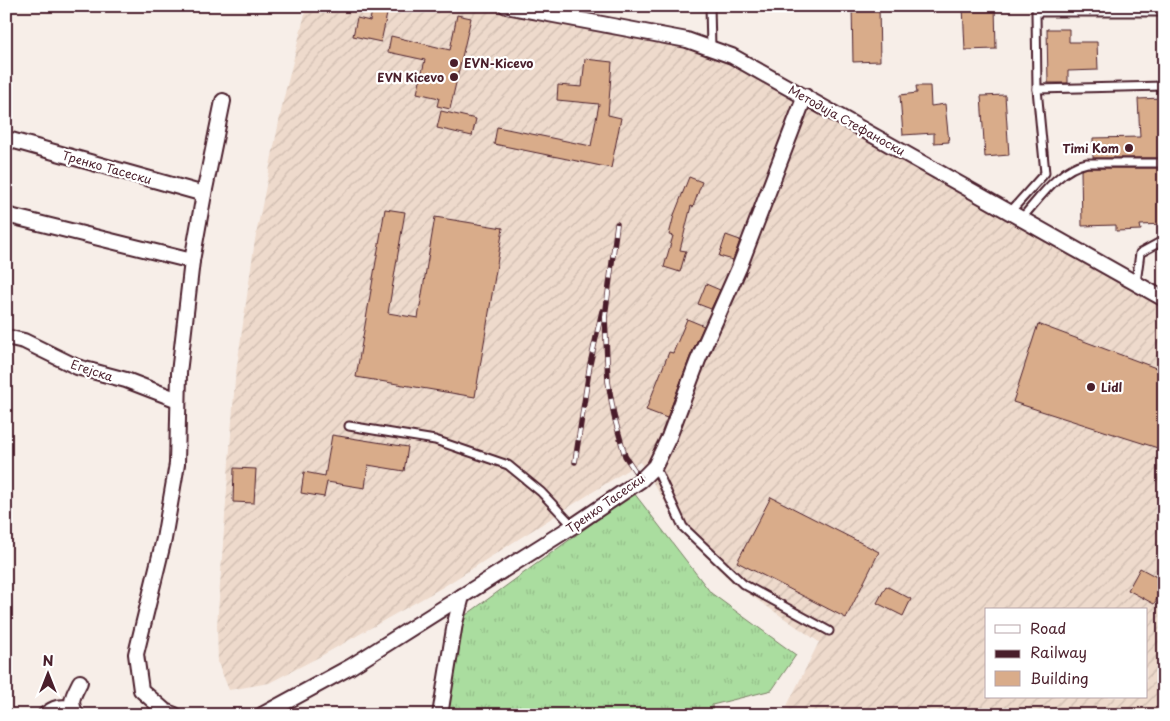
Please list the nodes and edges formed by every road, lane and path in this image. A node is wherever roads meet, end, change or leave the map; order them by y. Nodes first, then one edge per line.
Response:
1 (506, 6) edge
2 (710, 6) edge
3 (1164, 12) edge
4 (710, 48) junction
5 (1164, 86) edge
6 (1037, 89) junction
7 (805, 96) junction
8 (223, 100) dead end
9 (11, 140) dead end
10 (1164, 164) edge
11 (1045, 173) junction
12 (1056, 181) junction
13 (204, 194) junction
14 (6, 215) edge
15 (1016, 216) junction
16 (1164, 240) edge
17 (192, 261) junction
18 (1136, 284) junction
19 (1164, 299) edge
20 (6, 337) edge
21 (178, 400) junction
22 (349, 426) dead end
23 (656, 466) junction
24 (573, 526) junction
25 (462, 596) junction
26 (829, 631) dead end
27 (80, 682) dead end
28 (75, 711) edge
29 (166, 714) edge
30 (45, 715) edge
31 (262, 715) edge
32 (440, 715) edge

1 - 4 street, Методија Стефаноски
2 - 4 lane
3 - 6 lane
4 - 7 street, Методија Стефаноски
5 - 6 lane
6 - 11 lane
7 - 15 street, Методија Стефаноски
7 - 23 street, Тренко Тасески
8 - 13 street
9 - 13 street, Тренко Тасески
10 - 12 lane
11 - 12 lane
11 - 15 lane
12 - 15 lane
13 - 17 street
14 - 17 street
15 - 18 street, Методија Стефаноски
16 - 18 lane
17 - 21 street
18 - 19 street, Методија Стефаноски
20 - 21 street, Егејска
21 - 29 street
22 - 24 lane
23 - 24 street, Тренко Тасески
23 - 26 lane
24 - 25 street, Тренко Тасески
25 - 31 street, Тренко Тасески
25 - 32 street
27 - 28 street
28 - 30 street

